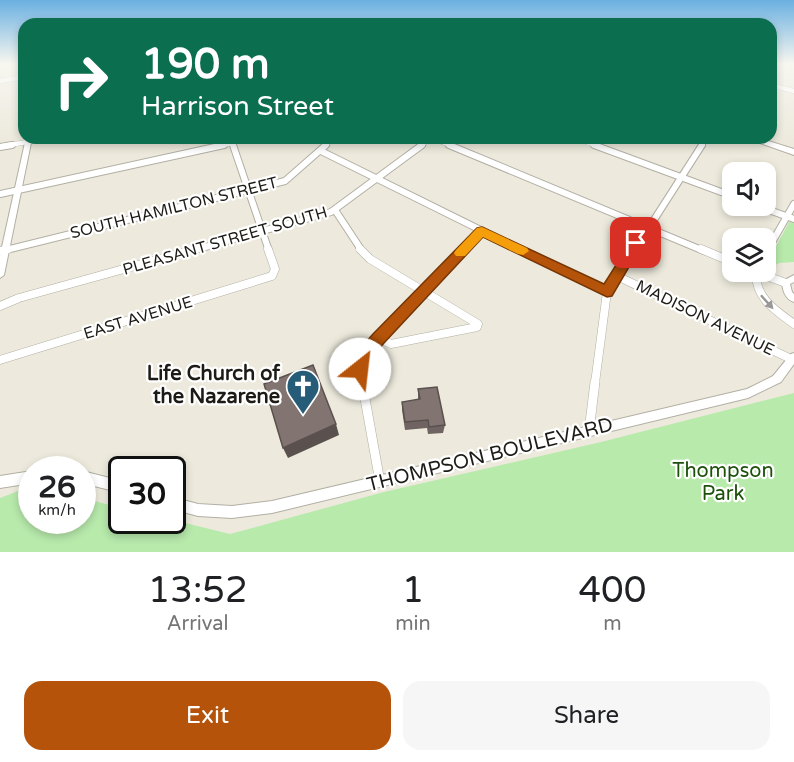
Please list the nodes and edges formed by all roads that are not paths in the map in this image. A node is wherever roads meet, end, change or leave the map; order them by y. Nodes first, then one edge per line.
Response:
1 (18, 143) edge
2 (28, 144) edge
3 (215, 144) edge
4 (233, 144) edge
5 (328, 144) edge
6 (424, 144) edge
7 (446, 144) edge
8 (591, 144) edge
9 (702, 144) edge
10 (769, 144) edge
11 (0, 147) edge
12 (321, 151) junction
13 (794, 152) edge
14 (680, 177) junction
15 (376, 178) junction
16 (18, 190) junction
17 (249, 191) junction
18 (722, 192) edge
19 (0, 194) edge
20 (794, 204) edge
21 (335, 210) junction
22 (790, 218) edge
23 (646, 227) junction
24 (482, 231) junction
25 (262, 232) junction
26 (776, 239) edge
27 (3, 251) edge
28 (722, 258) edge
29 (0, 275) edge
30 (616, 276) junction
31 (794, 278) edge
32 (776, 279) edge
33 (755, 282) edge
34 (786, 283) junction
35 (424, 291) junction
36 (607, 292) junction
37 (794, 299) edge
38 (0, 306) edge
39 (794, 324) edge
40 (378, 338) junction
41 (793, 358) edge
42 (0, 360) edge
43 (589, 431) junction
44 (18, 479) edge
45 (0, 482) edge
46 (380, 482) junction
47 (186, 507) edge

1 - 11 street
2 - 16 street
3 - 16 street
4 - 17 street
5 - 12 street, SOUTH HAMILTON STREET
6 - 15 street, PLEASANT STREET SOUTH
7 - 23 street
8 - 14 street
9 - 14 street
10 - 13 highway
12 - 15 street
12 - 17 street, SOUTH HAMILTON STREET
14 - 18 street
14 - 23 street
15 - 21 street, PLEASANT STREET SOUTH
15 - 24 street
16 - 19 street
16 - 27 street
17 - 25 street
17 - 27 street, SOUTH HAMILTON STREET
20 - 22 street
21 - 25 street, PLEASANT STREET SOUTH
21 - 35 street
22 - 26 street
23 - 28 street
23 - 30 street
24 - 35 street
24 - 36 street
25 - 38 street, PLEASANT STREET SOUTH
25 - 42 street, EAST AVENUE
27 - 29 street
30 - 36 street
30 - 41 street, MADISON AVENUE
31 - 34 street
32 - 34 street
33 -> 39 street
34 - 37 street
35 - 40 street
35 - 40 street
36 - 43 street
40 - 46 street
41 - 43 street, THOMPSON BOULEVARD
43 - 46 street, THOMPSON BOULEVARD
44 - 45 street
46 - 47 street, THOMPSON BOULEVARD

